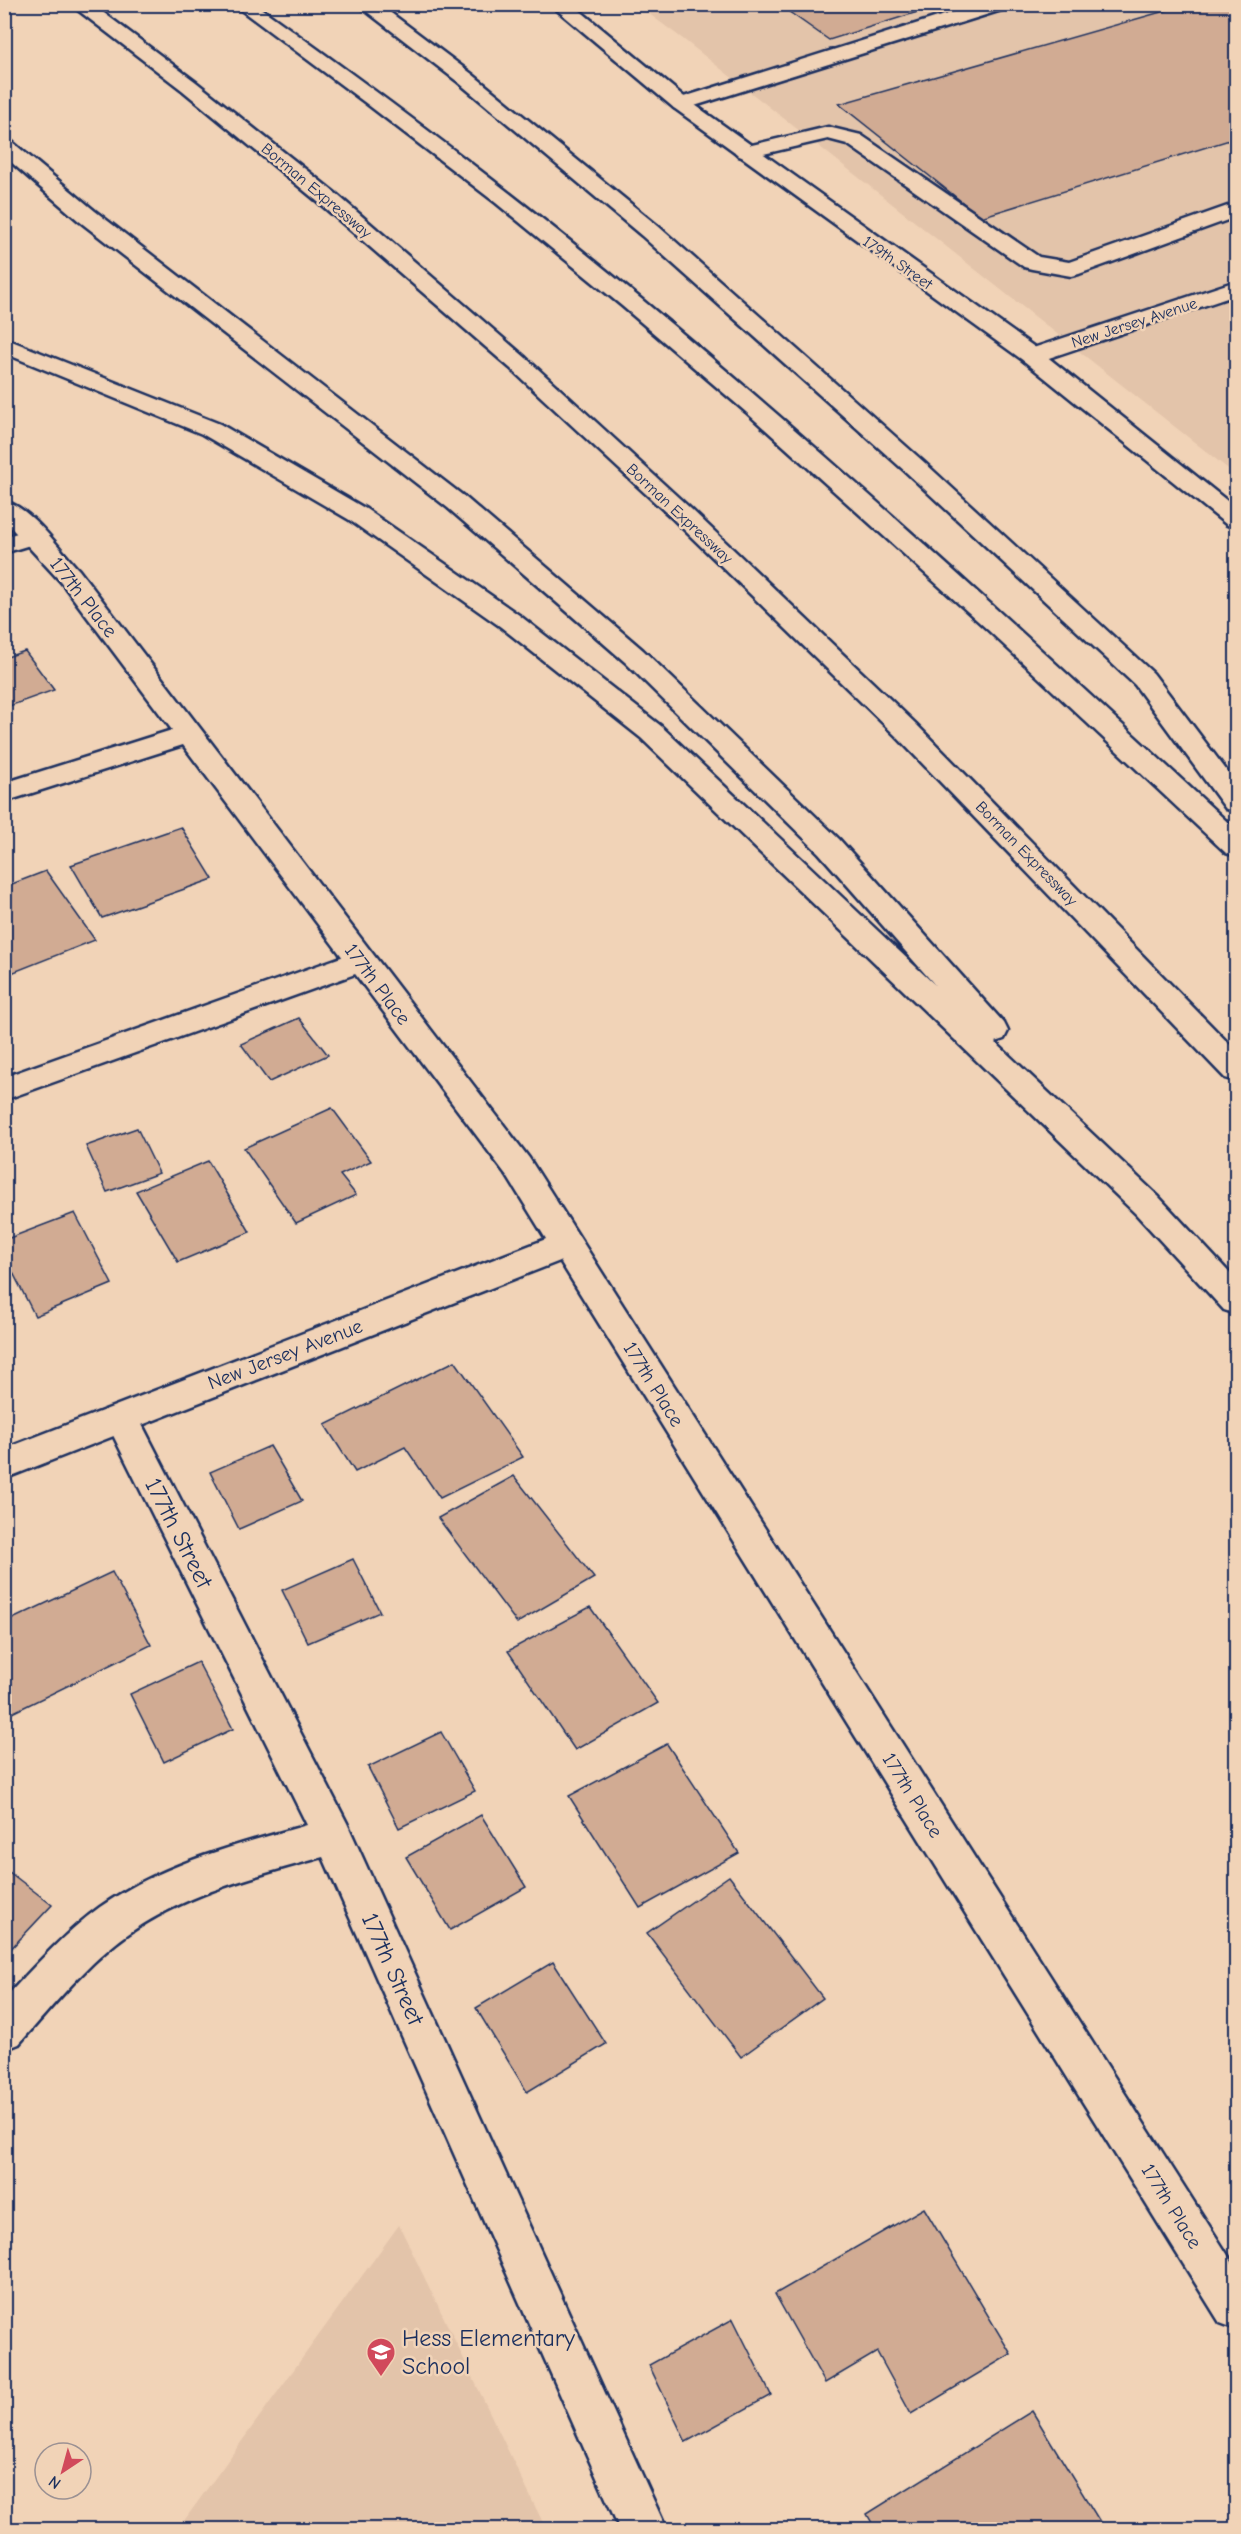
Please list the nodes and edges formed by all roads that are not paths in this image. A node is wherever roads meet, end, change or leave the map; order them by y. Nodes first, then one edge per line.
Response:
1 (79, 4) edge
2 (242, 4) edge
3 (366, 4) edge
4 (559, 4) edge
5 (1001, 4) edge
6 (681, 104) junction
7 (4, 145) edge
8 (746, 152) junction
9 (1236, 210) edge
10 (1236, 288) edge
11 (4, 345) edge
12 (1032, 357) junction
13 (4, 508) edge
14 (1236, 520) edge
15 (19, 540) edge
16 (188, 734) junction
17 (4, 793) edge
18 (1236, 801) edge
19 (1236, 846) edge
20 (361, 961) junction
21 (1236, 1070) edge
22 (4, 1089) edge
23 (1147, 1205) junction
24 (566, 1245) junction
25 (1236, 1301) edge
26 (122, 1419) junction
27 (4, 1464) edge
28 (333, 1836) junction
29 (4, 2030) edge
30 (1236, 2307) edge
31 (644, 2529) edge

1 - 21 main road, Borman Expressway
2 - 19 main road
3 - 18 main road
4 - 6 main road, 179th Street
5 - 6 main road
6 - 8 main road, 179th Street
7 - 23 main road
8 - 9 main road
8 - 12 main road, 179th Street
10 - 12 main road, New Jersey Avenue
11 - 23 main road
12 - 14 main road, 179th Street
13 - 15 main road, 177th Place
15 - 16 main road, 177th Place
16 - 17 main road
16 - 20 main road, 177th Place
20 - 22 main road
20 - 24 main road, 177th Place
23 - 25 main road
24 - 26 main road, New Jersey Avenue
24 - 30 main road, 177th Place
26 - 27 main road, New Jersey Avenue
26 - 28 main road, 177th Street
28 - 29 main road
28 - 31 main road, 177th Street

